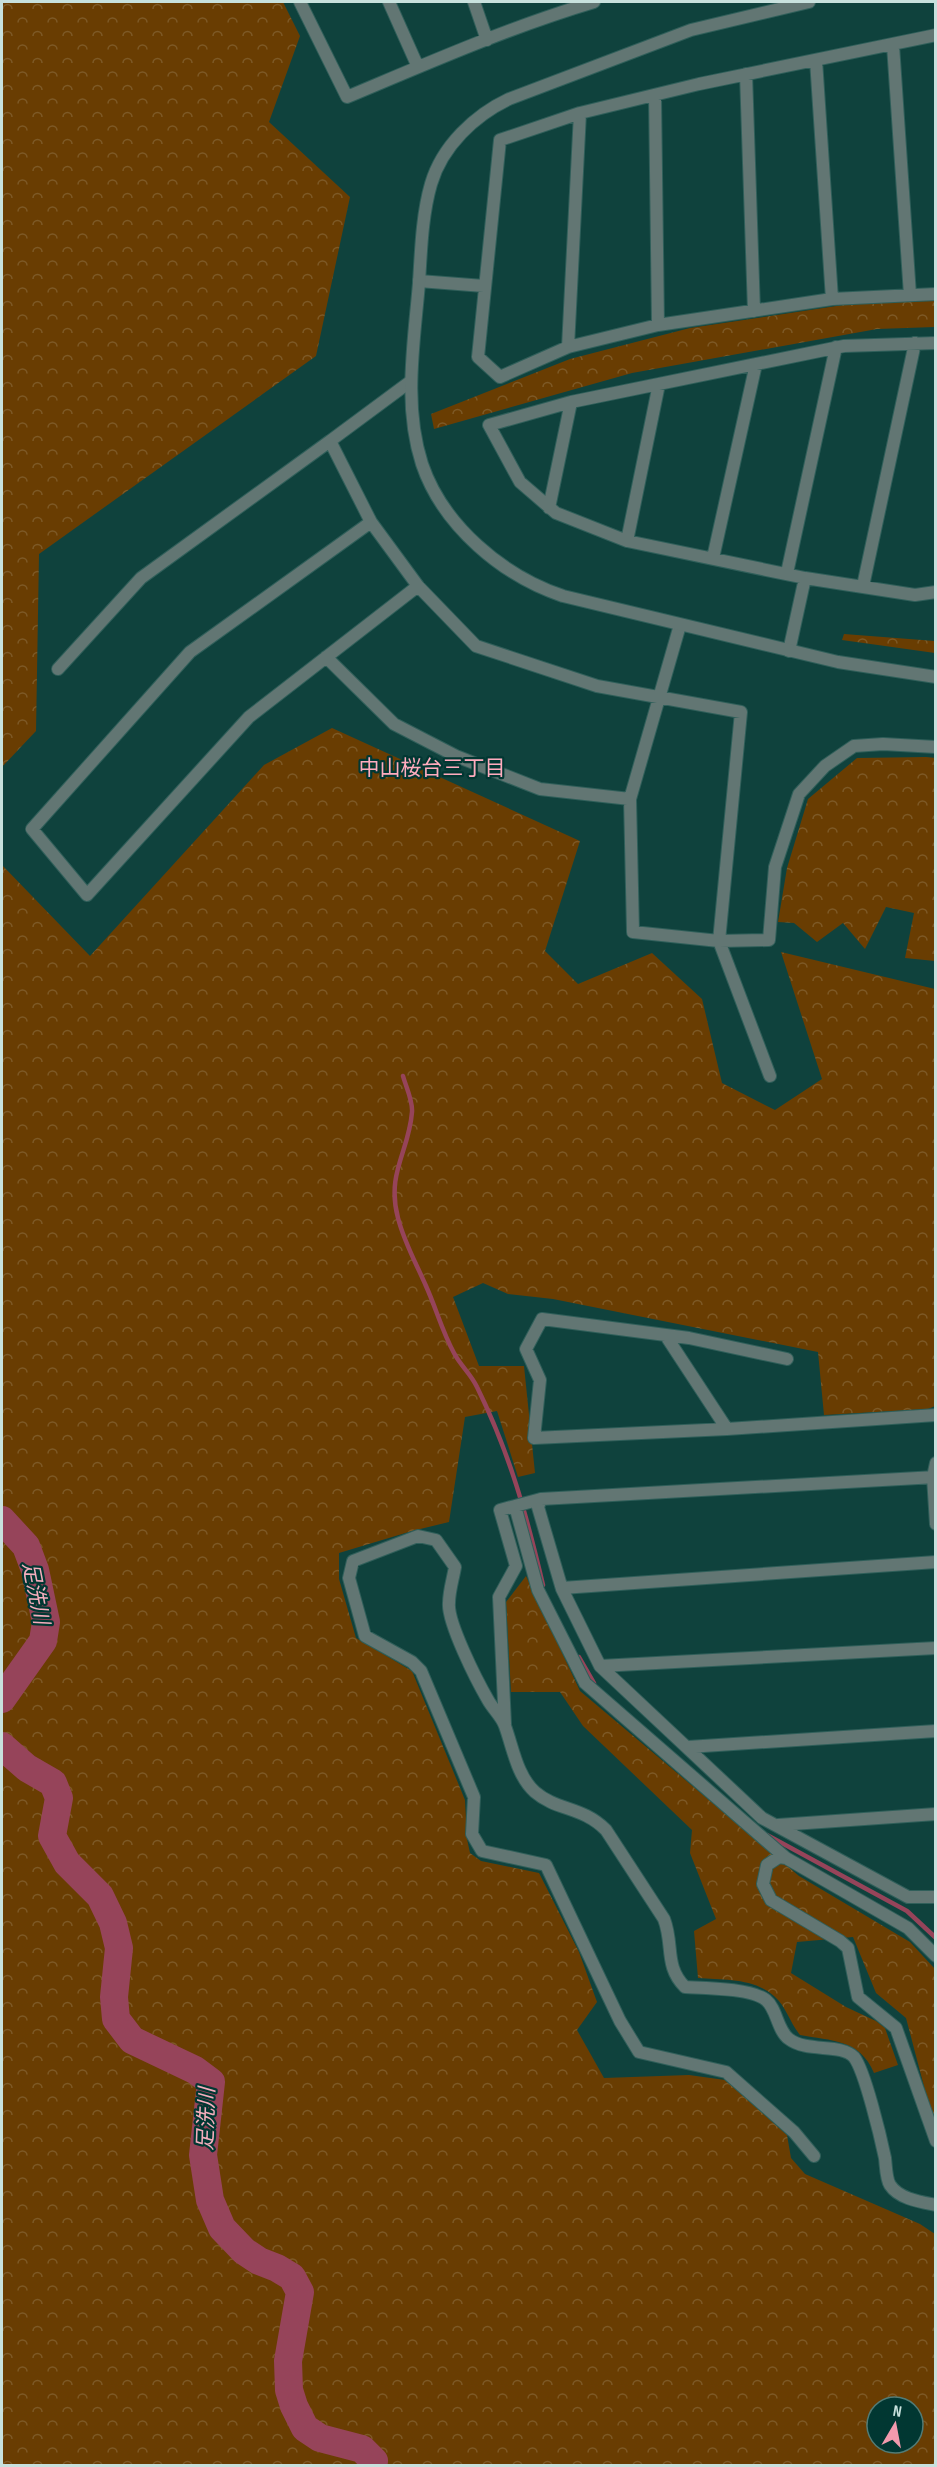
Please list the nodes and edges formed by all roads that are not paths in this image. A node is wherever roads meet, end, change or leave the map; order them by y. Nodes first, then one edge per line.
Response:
1 (300, 2) edge
2 (389, 2) edge
3 (474, 2) edge
4 (594, 2) edge
5 (809, 2) edge
6 (560, 7) edge
7 (936, 35) edge
8 (487, 40) junction
9 (893, 45) junction
10 (816, 60) junction
11 (418, 67) junction
12 (746, 74) junction
13 (655, 95) junction
14 (580, 113) junction
15 (419, 281) junction
16 (484, 286) junction
17 (936, 294) edge
18 (910, 295) junction
19 (832, 299) junction
20 (754, 310) junction
21 (658, 325) junction
22 (915, 343) junction
23 (936, 343) edge
24 (568, 347) junction
25 (836, 347) junction
26 (756, 364) junction
27 (411, 381) junction
28 (658, 384) junction
29 (571, 402) junction
30 (330, 441) junction
31 (549, 508) junction
32 (371, 522) junction
33 (627, 541) junction
34 (713, 558) junction
35 (787, 573) junction
36 (805, 578) junction
37 (418, 586) junction
38 (863, 586) junction
39 (936, 592) edge
40 (680, 625) junction
41 (789, 651) junction
42 (326, 657) junction
43 (58, 669) dead end
44 (936, 677) edge
45 (658, 697) junction
46 (936, 747) edge
47 (630, 799) junction
48 (720, 941) junction
49 (770, 1076) dead end
50 (666, 1336) junction
51 (787, 1359) dead end
52 (936, 1415) edge
53 (727, 1429) junction
54 (936, 1463) edge
55 (934, 1477) edge
56 (541, 1500) junction
57 (515, 1506) junction
58 (936, 1524) edge
59 (936, 1562) edge
60 (562, 1588) junction
61 (936, 1648) edge
62 (600, 1666) junction
63 (505, 1724) junction
64 (936, 1731) edge
65 (688, 1747) junction
66 (936, 1814) edge
67 (777, 1825) junction
68 (786, 1858) junction
69 (936, 1897) edge
70 (936, 1956) edge
71 (936, 2141) edge
72 (814, 2156) dead end
73 (936, 2205) edge

1 - 11 street
2 - 11 street
3 - 8 street
4 - 6 street
5 - 15 street
6 - 8 street
7 - 9 street
8 - 11 street
9 - 10 street
9 - 18 street
10 - 12 street
10 - 19 street
12 - 13 street
12 - 20 street
13 - 14 street
13 - 21 street
14 - 16 street
14 - 24 street
15 - 16 street
15 - 27 street
16 - 24 street
17 - 18 street
18 - 19 street
19 - 20 street
20 - 21 street
21 - 24 street
22 - 23 street
22 - 25 street
22 - 38 street
25 - 26 street
25 - 35 street
26 - 28 street
26 - 34 street
27 - 30 street
27 - 40 street
28 - 29 street
28 - 33 street
29 - 31 street
29 - 31 street
30 - 32 street
30 - 43 street
31 - 33 street
32 - 37 street
32 - 42 street
33 - 34 street
34 - 35 street
35 - 36 street
36 - 38 street
36 - 41 street
37 - 42 street
37 - 45 street
38 - 39 street
40 - 41 street
40 - 45 street
41 - 44 street
42 - 47 street
45 - 47 street
45 - 48 street
46 - 48 street
47 - 48 street
48 - 49 street
50 - 51 street
50 - 53 street
50 - 53 street
52 - 53 street
54 - 55 street
55 - 56 street
55 - 58 street
56 - 57 street
56 - 60 street
57 - 63 street
57 - 68 street
59 - 60 street
60 - 62 street
61 - 62 street
62 - 65 street
63 - 72 street
63 - 73 street
64 - 65 street
65 - 67 street
66 - 67 street
67 - 69 street
68 - 70 street
68 - 71 street

